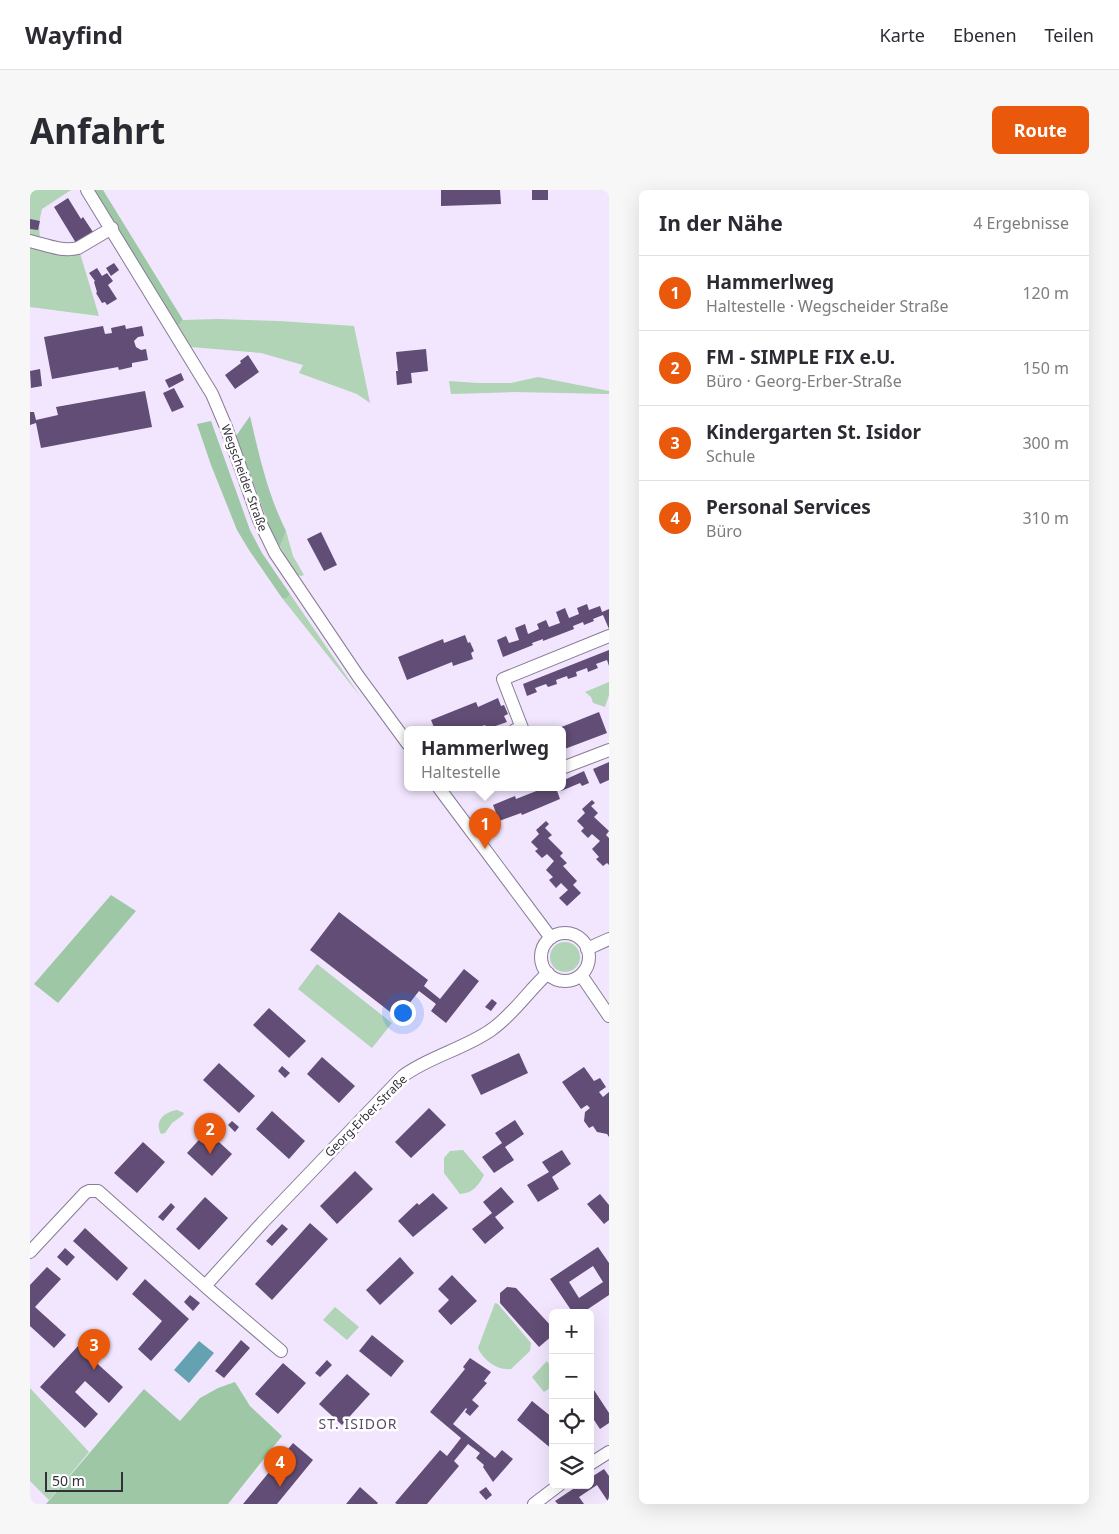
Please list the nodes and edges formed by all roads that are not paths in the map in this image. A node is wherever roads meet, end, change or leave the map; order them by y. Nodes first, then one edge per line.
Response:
1 (87, 190) edge
2 (112, 228) junction
3 (30, 241) edge
4 (609, 636) edge
5 (521, 726) edge
6 (404, 738) edge
7 (609, 750) edge
8 (566, 766) edge
9 (441, 791) edge
10 (551, 938) junction
11 (609, 939) edge
12 (587, 949) junction
13 (548, 974) junction
14 (581, 974) junction
15 (609, 1016) edge
16 (30, 1252) edge
17 (205, 1286) junction
18 (281, 1351) dead end
19 (609, 1452) edge
20 (594, 1461) edge
21 (554, 1489) edge
22 (534, 1504) edge

1 - 2 street, Wegscheider Straße
2 - 3 street
2 - 6 street, Wegscheider Straße
4 - 5 street
7 - 8 street
9 - 10 street
10 - 12 street
10 - 13 street
11 - 12 street
12 - 14 street
13 - 14 street
13 - 17 street, Georg-Erber-Straße
14 - 15 street
16 - 17 street
17 - 18 street
19 - 20 street
21 - 22 street

